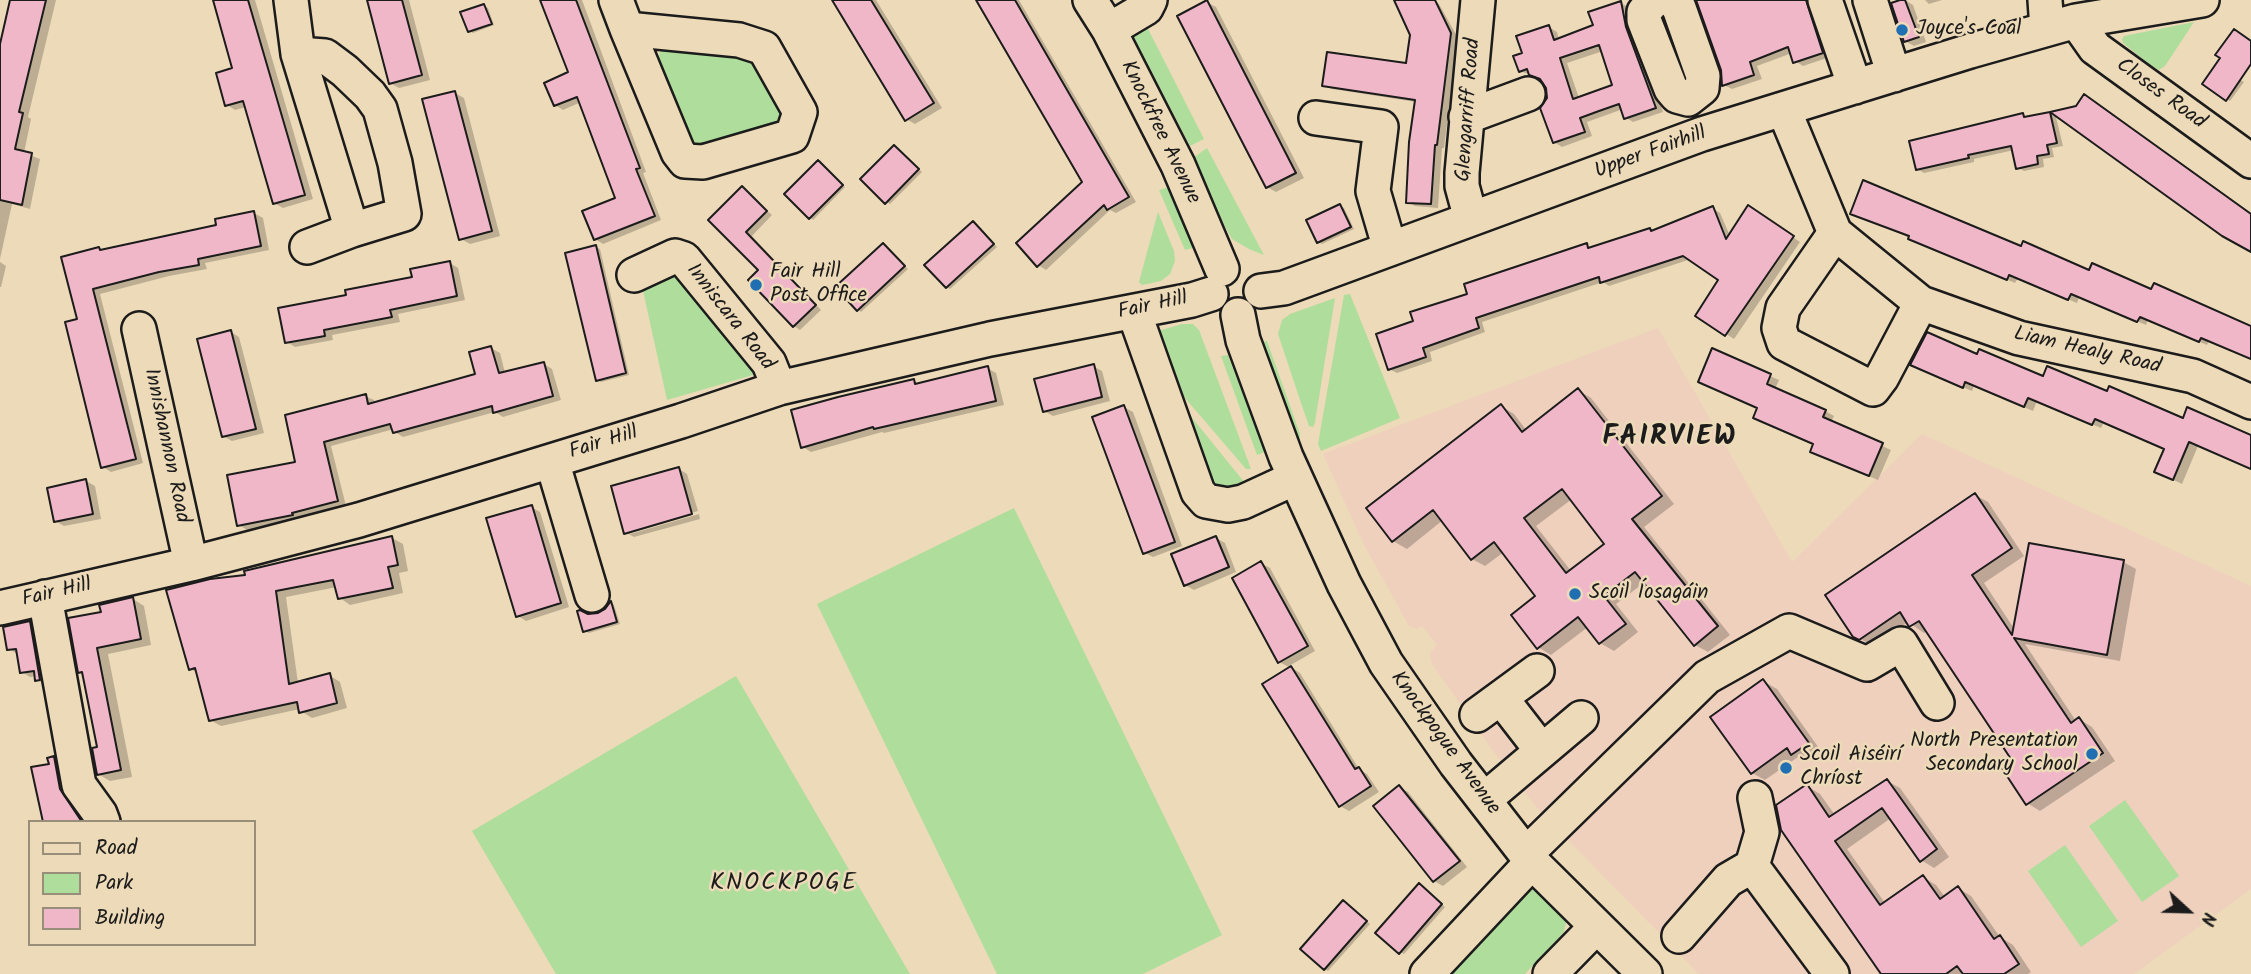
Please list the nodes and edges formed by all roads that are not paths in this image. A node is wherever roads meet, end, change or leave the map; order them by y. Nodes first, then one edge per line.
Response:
1 (291, 0) edge
2 (1090, 0) edge
3 (1150, 0) edge
4 (1478, 0) edge
5 (1654, 0) edge
6 (1673, 0) edge
7 (1825, 0) edge
8 (1870, 0) edge
9 (2202, 0) edge
10 (621, 14) edge
11 (2056, 17) edge
12 (1109, 30) junction
13 (298, 54) junction
14 (1894, 75) junction
15 (1856, 87) junction
16 (1528, 94) dead end
17 (1688, 99) junction
18 (1784, 110) junction
19 (1466, 117) junction
20 (1316, 118) dead end
21 (1702, 135) junction
22 (2251, 161) edge
23 (1471, 219) junction
24 (352, 230) junction
25 (1835, 233) junction
26 (307, 247) dead end
27 (1390, 249) junction
28 (634, 275) dead end
29 (1216, 281) junction
30 (1261, 291) junction
31 (1921, 303) junction
32 (1133, 312) junction
33 (1238, 315) junction
34 (139, 329) dead end
35 (779, 388) junction
36 (2251, 402) edge
37 (552, 461) junction
38 (1295, 478) junction
39 (191, 564) junction
40 (592, 595) dead end
41 (45, 597) junction
42 (0, 608) edge
43 (1537, 671) dead end
44 (1937, 703) dead end
45 (1581, 718) dead end
46 (1542, 751) junction
47 (1755, 798) dead end
48 (1484, 800) junction
49 (102, 820) edge
50 (1529, 858) junction
51 (1752, 866) junction
52 (1596, 927) junction
53 (1679, 936) dead end
54 (1427, 974) edge
55 (1550, 974) edge
56 (1645, 974) edge
57 (1832, 974) edge

1 - 13 street
2 - 12 street, Knockfree Avenue
3 - 12 street
4 - 19 street, Glengarriff Road
5 - 17 street
6 - 17 street
7 - 15 street
8 - 14 street
9 - 11 street, Upper Fairhill
10 - 10 street
11 - 14 street, Upper Fairhill
11 - 22 street, Closes Road
12 - 29 street, Knockfree Avenue
13 - 24 street
13 - 24 street
14 - 15 street, Upper Fairhill
15 - 18 street, Upper Fairhill
16 - 19 street
17 - 21 street
18 - 21 street, Upper Fairhill
18 - 25 street, Liam Healy Road
19 - 23 street, Glengarriff Road
20 - 27 street
21 - 23 street, Upper Fairhill
23 - 27 street, Upper Fairhill
24 - 26 street
25 - 31 street, Liam Healy Road
25 - 31 street
27 - 30 street, Upper Fairhill
28 - 35 street, Inniscara Road
29 - 30 street
29 - 32 street, Fair Hill
29 - 33 street
30 - 33 street
31 - 36 street, Liam Healy Road
32 - 35 street, Fair Hill
32 - 38 street
33 - 38 street, Knockpogue Avenue
34 - 39 street, Innishannon Road
35 - 37 street, Fair Hill
37 - 39 street, Fair Hill
37 - 40 street
38 - 48 street, Knockpogue Avenue
39 - 41 street, Fair Hill
41 - 42 street, Fair Hill
41 - 49 street
43 - 46 street
44 - 50 street
45 - 46 street
46 - 48 street
47 - 51 street
48 - 50 street, Knockpogue Avenue
50 - 52 street, Knockpogue Avenue
50 - 54 street
51 - 53 street
51 - 57 street
52 - 55 street
52 - 56 street, Knockpogue Avenue

